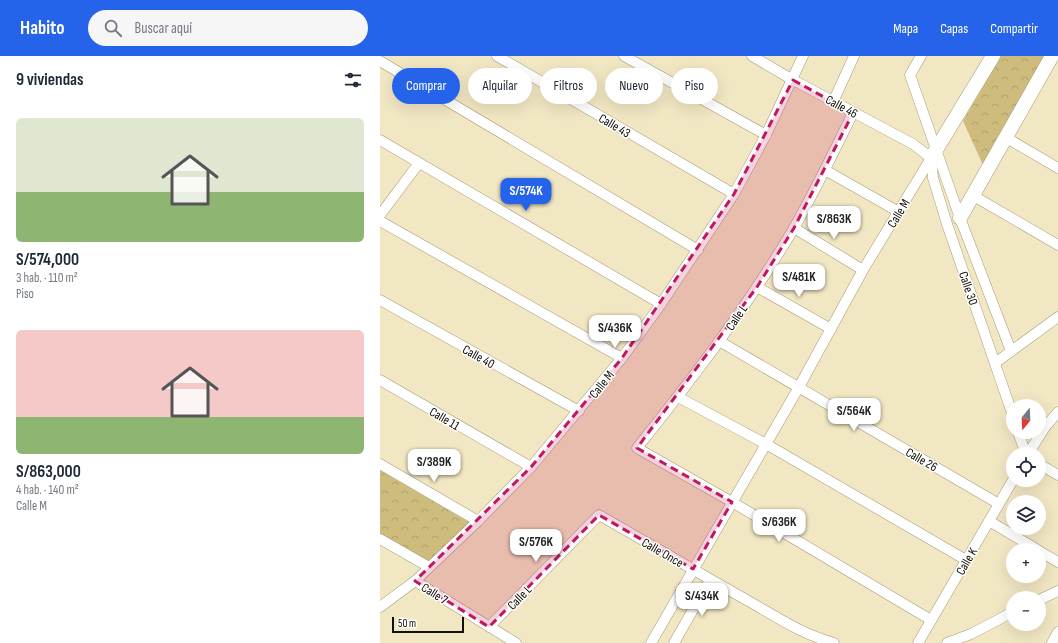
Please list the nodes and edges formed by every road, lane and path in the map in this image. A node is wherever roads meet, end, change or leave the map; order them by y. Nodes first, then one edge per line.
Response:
1 (497, 56) edge
2 (624, 56) edge
3 (752, 56) edge
4 (803, 56) edge
5 (854, 56) edge
6 (921, 56) edge
7 (993, 56) edge
8 (1052, 56) edge
9 (380, 61) edge
10 (793, 80) junction
11 (833, 102) junction
12 (853, 113) junction
13 (766, 135) junction
14 (1005, 137) junction
15 (380, 140) edge
16 (934, 154) junction
17 (419, 163) junction
18 (1058, 168) edge
19 (825, 170) junction
20 (734, 194) junction
21 (972, 195) junction
22 (899, 212) junction
23 (380, 215) edge
24 (960, 218) junction
25 (380, 221) edge
26 (947, 224) junction
27 (794, 228) junction
28 (1056, 241) edge
29 (698, 250) junction
30 (863, 270) junction
31 (757, 287) junction
32 (380, 300) edge
33 (661, 304) junction
34 (1058, 317) edge
35 (831, 328) junction
36 (720, 341) junction
37 (1011, 351) junction
38 (622, 358) junction
39 (995, 363) junction
40 (380, 380) edge
41 (799, 387) junction
42 (678, 396) junction
43 (1007, 399) edge
44 (579, 411) junction
45 (1058, 412) edge
46 (1046, 425) edge
47 (766, 444) junction
48 (380, 464) edge
49 (531, 467) junction
50 (1046, 468) edge
51 (1058, 475) edge
52 (1009, 487) edge
53 (732, 502) junction
54 (999, 504) junction
55 (598, 515) joint
56 (478, 521) junction
57 (989, 521) junction
58 (380, 539) edge
59 (1026, 543) edge
60 (1046, 555) edge
61 (966, 560) junction
62 (1058, 562) edge
63 (429, 567) junction
64 (693, 569) junction
65 (710, 580) junction
66 (415, 581) junction
67 (1058, 591) edge
68 (1046, 597) edge
69 (380, 606) edge
70 (1006, 616) edge
71 (931, 620) junction
72 (489, 627) junction
73 (1058, 632) edge
74 (516, 643) edge
75 (651, 643) edge
76 (674, 643) edge
77 (834, 643) edge
78 (918, 643) edge
79 (947, 643) edge
80 (1052, 643) edge

1 - 20 street, Calle 43
2 - 13 street
3 - 10 street, Calle 46
4 - 10 street, Calle M
5 - 11 street
6 - 16 street
7 - 16 street
8 - 14 street
9 - 29 street
10 - 11 street, Calle 46
10 - 13 street, Calle M
11 - 12 street, Calle 46
12 - 16 street, Calle 46
12 - 19 street, Calle L
13 - 20 street, Calle M
14 - 18 street
14 - 21 street
15 - 17 street
16 - 22 street, Calle M
16 - 24 street
16 - 26 street, Calle 30
17 - 23 street
17 - 33 street
19 - 22 street
19 - 27 street, Calle L
20 - 29 street, Calle M
21 - 24 street
21 - 28 street
22 - 30 street, Calle M
24 - 26 street
24 - 37 street
25 - 38 street
26 - 39 street, Calle 30
27 - 30 street
27 - 31 street, Calle L
29 - 33 street, Calle M
30 - 35 street, Calle M
31 - 35 street
31 - 36 street, Calle L
32 - 44 street, Calle 40
33 - 38 street, Calle M
34 - 37 street
35 - 41 street, Calle M
36 - 41 street, Calle 26
36 - 42 street, Calle L
37 - 39 street
38 - 44 street, Calle M
39 - 43 street, Calle 30
40 - 49 street, Calle 11
41 - 47 street, Calle M
41 - 54 street, Calle 26
42 - 47 street
42 - 53 street, Calle L
44 - 49 street, Calle M
45 - 46 street
47 - 53 street, Calle M
47 - 61 street
48 - 56 street
49 - 56 street, Calle M
50 - 51 street
52 - 54 street, Calle K
53 - 64 street, Calle M
53 - 71 street
54 - 57 street, Calle K
55 - 64 street, Calle Once
55 - 72 street, Calle L
56 - 63 street, Calle M
57 - 59 street
57 - 61 street, Calle K
58 - 63 street
60 - 62 street
61 - 71 street, Calle K
63 - 66 street, Calle M
64 - 65 street, Calle Once
64 - 75 street, Calle M
65 - 76 street
65 - 77 street, Calle Once
66 - 69 street, Calle M
66 - 72 street, Calle 7
67 - 68 street
70 - 79 street
71 - 78 street, Calle K
72 - 74 street, Calle 7
73 - 80 street

